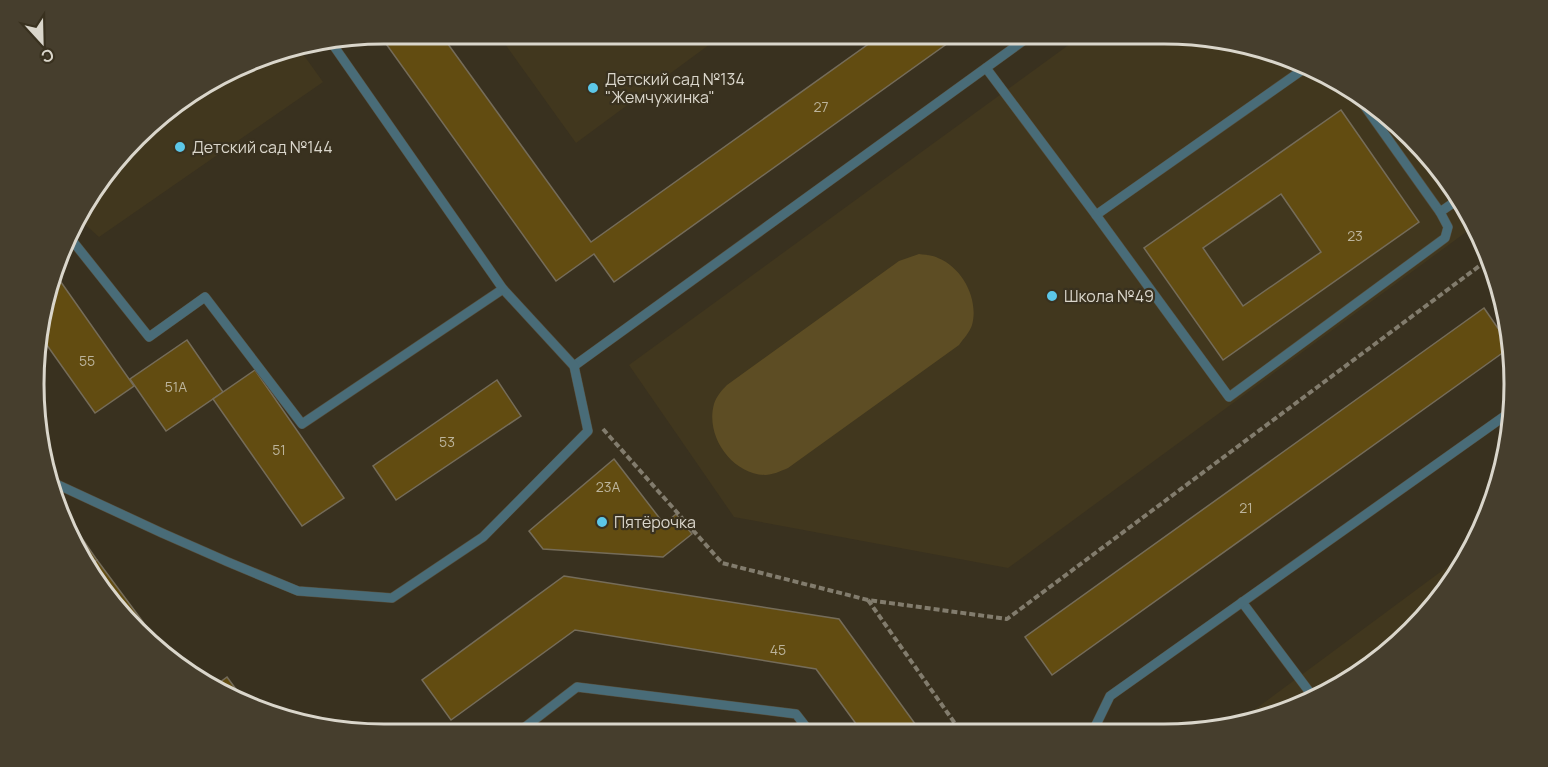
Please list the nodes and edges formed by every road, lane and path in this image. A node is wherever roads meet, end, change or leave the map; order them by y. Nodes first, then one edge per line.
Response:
1 (1019, 44) edge
2 (334, 47) edge
3 (986, 68) junction
4 (1300, 72) edge
5 (1368, 112) edge
6 (1452, 203) edge
7 (1440, 212) junction
8 (1096, 215) junction
9 (74, 243) edge
10 (1483, 264) edge
11 (503, 289) junction
12 (574, 366) junction
13 (582, 405) junction
14 (1503, 417) edge
15 (60, 486) edge
16 (868, 600) junction
17 (1242, 602) junction
18 (1308, 691) edge
19 (529, 724) edge
20 (804, 724) edge
21 (955, 724) edge
22 (1096, 724) edge

1 - 3 lane
2 - 11 lane
3 - 8 lane
3 - 12 lane
4 - 8 lane
5 - 7 lane
6 - 7 lane
7 - 8 lane
9 - 11 lane
10 - 16 path
11 - 12 lane
12 - 13 lane
13 - 15 lane
13 - 16 path
14 - 17 lane
16 - 21 path
17 - 18 lane
17 - 22 lane
19 - 20 lane

